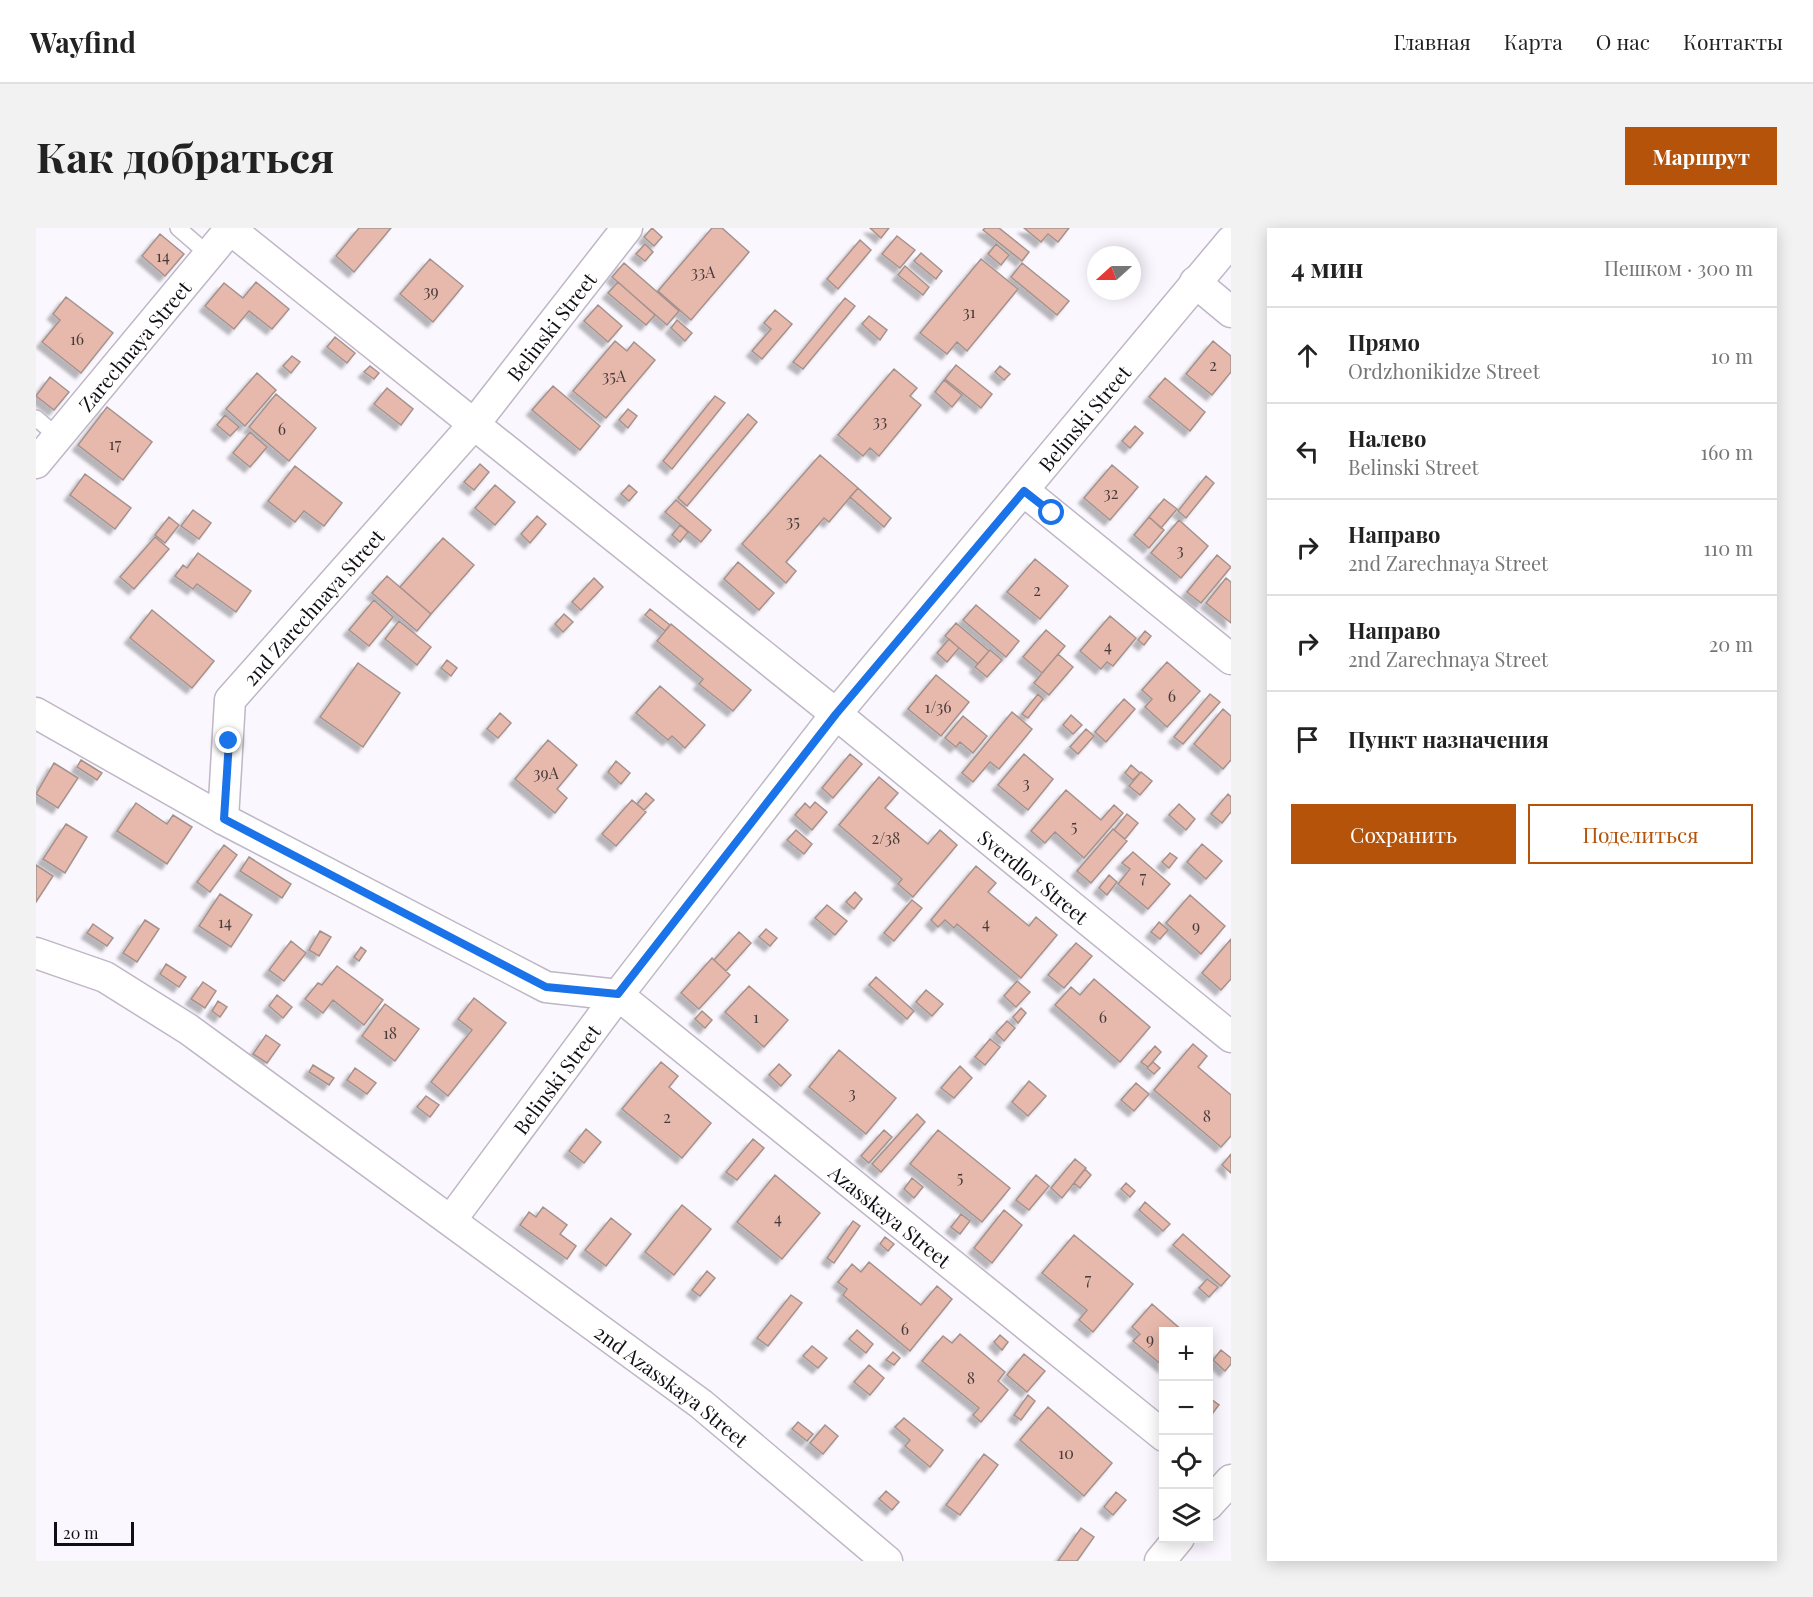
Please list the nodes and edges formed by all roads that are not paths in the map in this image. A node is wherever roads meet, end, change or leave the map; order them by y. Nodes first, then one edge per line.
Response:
1 (178, 228) edge
2 (230, 228) edge
3 (627, 228) edge
4 (1231, 241) edge
5 (208, 254) junction
6 (1195, 282) junction
7 (1231, 312) edge
8 (475, 423) junction
9 (47, 427) edge
10 (36, 463) edge
11 (1024, 491) junction
12 (1231, 658) edge
13 (36, 713) edge
14 (836, 714) junction
15 (224, 819) junction
16 (36, 953) edge
17 (618, 994) junction
18 (1231, 1037) edge
19 (451, 1220) junction
20 (1163, 1435) edge
21 (1176, 1543) edge
22 (887, 1561) edge
23 (1160, 1561) edge

1 - 5 lane
2 - 5 street, Zarechnaya Street
2 - 8 street, Sverdlov Street
3 - 8 street, Belinski Street
4 - 6 street, Belinski Street
5 - 9 street, Zarechnaya Street
6 - 7 street
6 - 11 street, Belinski Street
8 - 14 street, Sverdlov Street
8 - 15 street, 2nd Zarechnaya Street
9 - 10 street, Zarechnaya Street
11 - 12 street
11 - 14 street, Belinski Street
13 - 15 street
14 - 17 street, Belinski Street
14 - 18 street, Sverdlov Street
15 - 17 street
16 - 19 street, 2nd Azasskaya Street
17 - 19 street, Belinski Street
17 - 20 street, Azasskaya Street
19 - 22 street, 2nd Azasskaya Street
21 - 23 street

